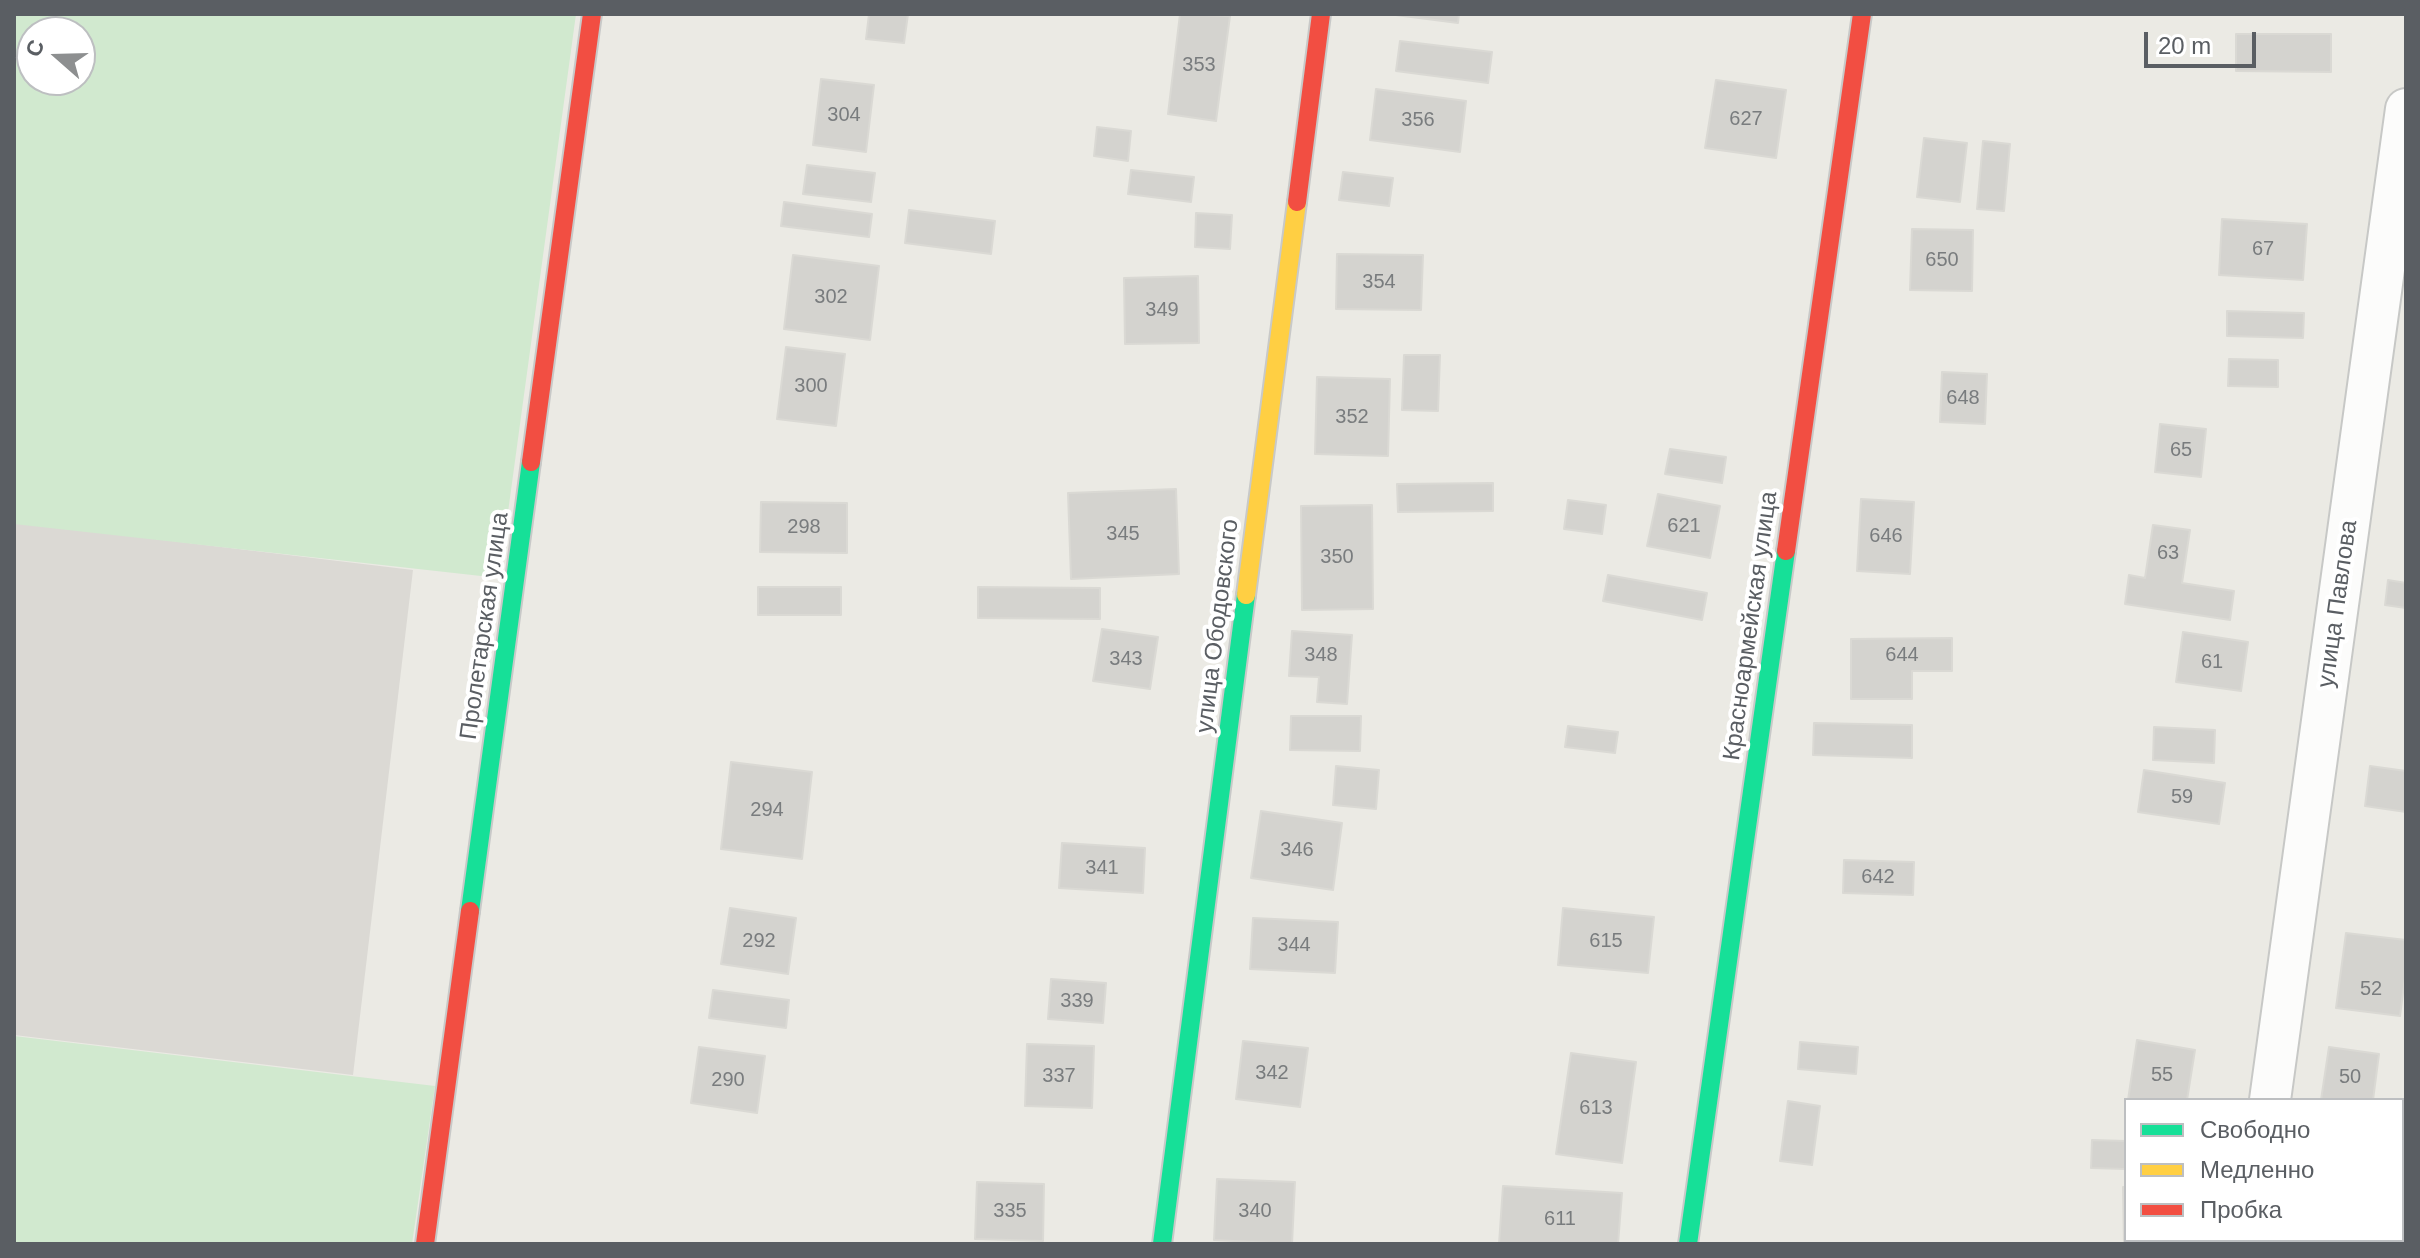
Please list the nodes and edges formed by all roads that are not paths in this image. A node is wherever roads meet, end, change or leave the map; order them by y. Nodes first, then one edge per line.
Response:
1 (592, 14) edge
2 (1321, 14) edge
3 (1862, 14) edge
4 (2406, 109) edge
5 (2270, 1098) edge
6 (425, 1244) edge
7 (1162, 1244) edge
8 (1688, 1244) edge

1 - 6 street, Пролетарская улица
2 - 7 street, улица Ободовского
3 - 8 street, Красноармейская улица
4 - 5 street, улица Павлова

